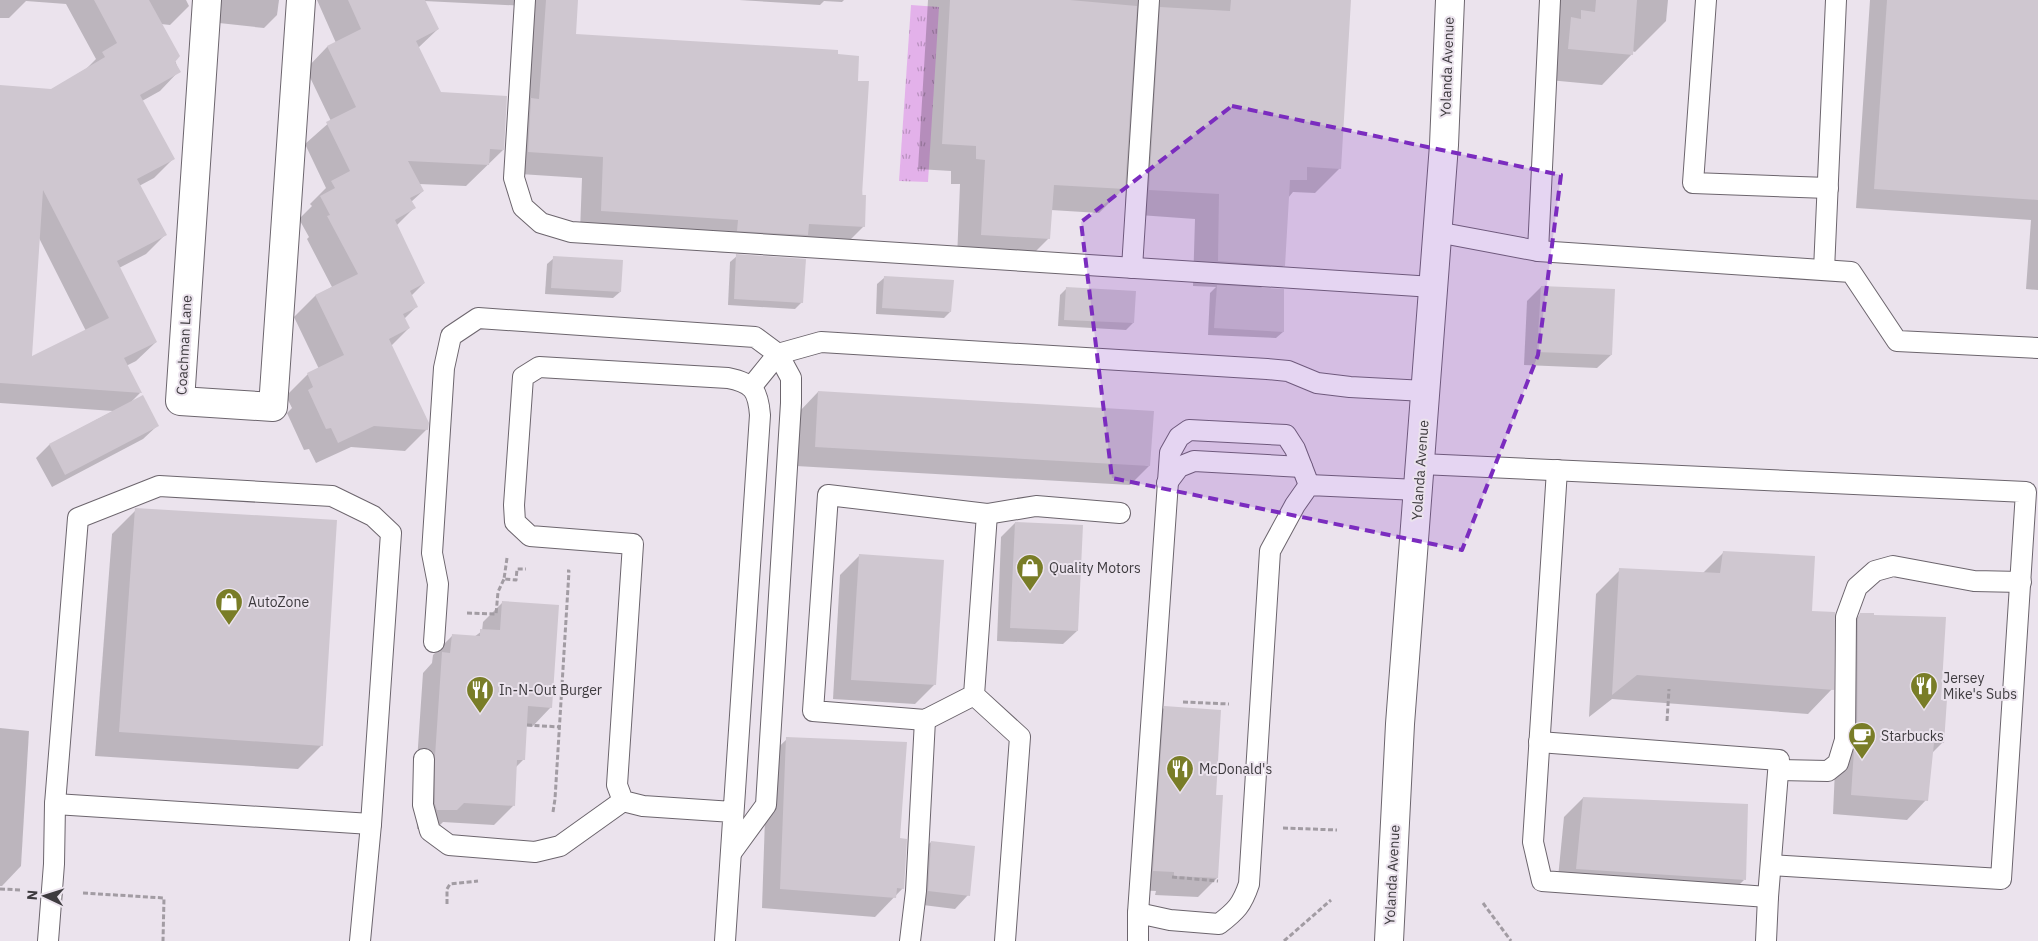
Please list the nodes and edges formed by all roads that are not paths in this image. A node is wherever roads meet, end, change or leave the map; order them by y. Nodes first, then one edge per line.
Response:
1 (207, 0) edge
2 (301, 0) edge
3 (525, 0) edge
4 (1149, 0) edge
5 (1450, 0) edge
6 (1550, 0) edge
7 (1706, 0) edge
8 (1836, 0) edge
9 (1828, 188) junction
10 (1437, 232) junction
11 (1538, 251) junction
12 (1132, 268) junction
13 (1824, 270) junction
14 (1432, 287) junction
15 (2038, 348) edge
16 (778, 354) junction
17 (752, 386) junction
18 (1425, 391) junction
19 (1421, 464) junction
20 (1557, 470) junction
21 (1305, 476) junction
22 (1167, 483) junction
23 (1418, 490) junction
24 (1120, 513) dead end
25 (987, 514) junction
26 (2020, 582) junction
27 (434, 642) dead end
28 (974, 695) junction
29 (925, 720) junction
30 (1540, 742) junction
31 (424, 759) dead end
32 (1779, 770) junction
33 (623, 801) junction
34 (55, 804) junction
35 (733, 812) junction
36 (371, 824) junction
37 (731, 853) junction
38 (1771, 865) junction
39 (1768, 897) junction
40 (1138, 913) junction
41 (1218, 933) edge
42 (48, 941) edge
43 (360, 941) edge
44 (726, 941) edge
45 (910, 941) edge
46 (1005, 941) edge
47 (1138, 941) edge
48 (1389, 941) edge
49 (1766, 941) edge

1 - 2 main road, Coachman Lane
3 - 12 lane
4 - 12 lane
5 - 10 main road, Yolanda Avenue
6 - 11 lane
7 - 9 lane
8 - 9 lane
9 - 13 lane
10 - 11 lane
10 - 14 main road, Yolanda Avenue
11 - 13 lane
12 - 14 lane
13 - 15 lane
14 - 18 main road, Yolanda Avenue
16 - 17 lane
16 - 18 lane
16 - 27 lane
16 - 37 lane
17 - 33 lane
17 - 35 lane
18 - 19 main road, Yolanda Avenue
19 - 20 lane
19 - 23 main road, Yolanda Avenue
20 - 26 lane
20 - 30 lane
21 - 22 lane
21 - 22 lane
21 - 23 lane
21 - 41 lane
22 - 40 lane
23 - 48 main road, Yolanda Avenue
24 - 25 lane
25 - 28 lane
25 - 29 lane
26 - 32 lane
26 - 38 lane
28 - 29 lane
28 - 46 lane
29 - 45 lane
30 - 32 lane
30 - 39 lane
31 - 33 lane
32 - 38 lane
33 - 35 lane
34 - 36 lane
34 - 36 lane
34 - 42 lane
35 - 37 lane
36 - 43 lane
37 - 44 lane
38 - 39 lane
39 - 49 lane
40 - 41 lane
40 - 47 lane

